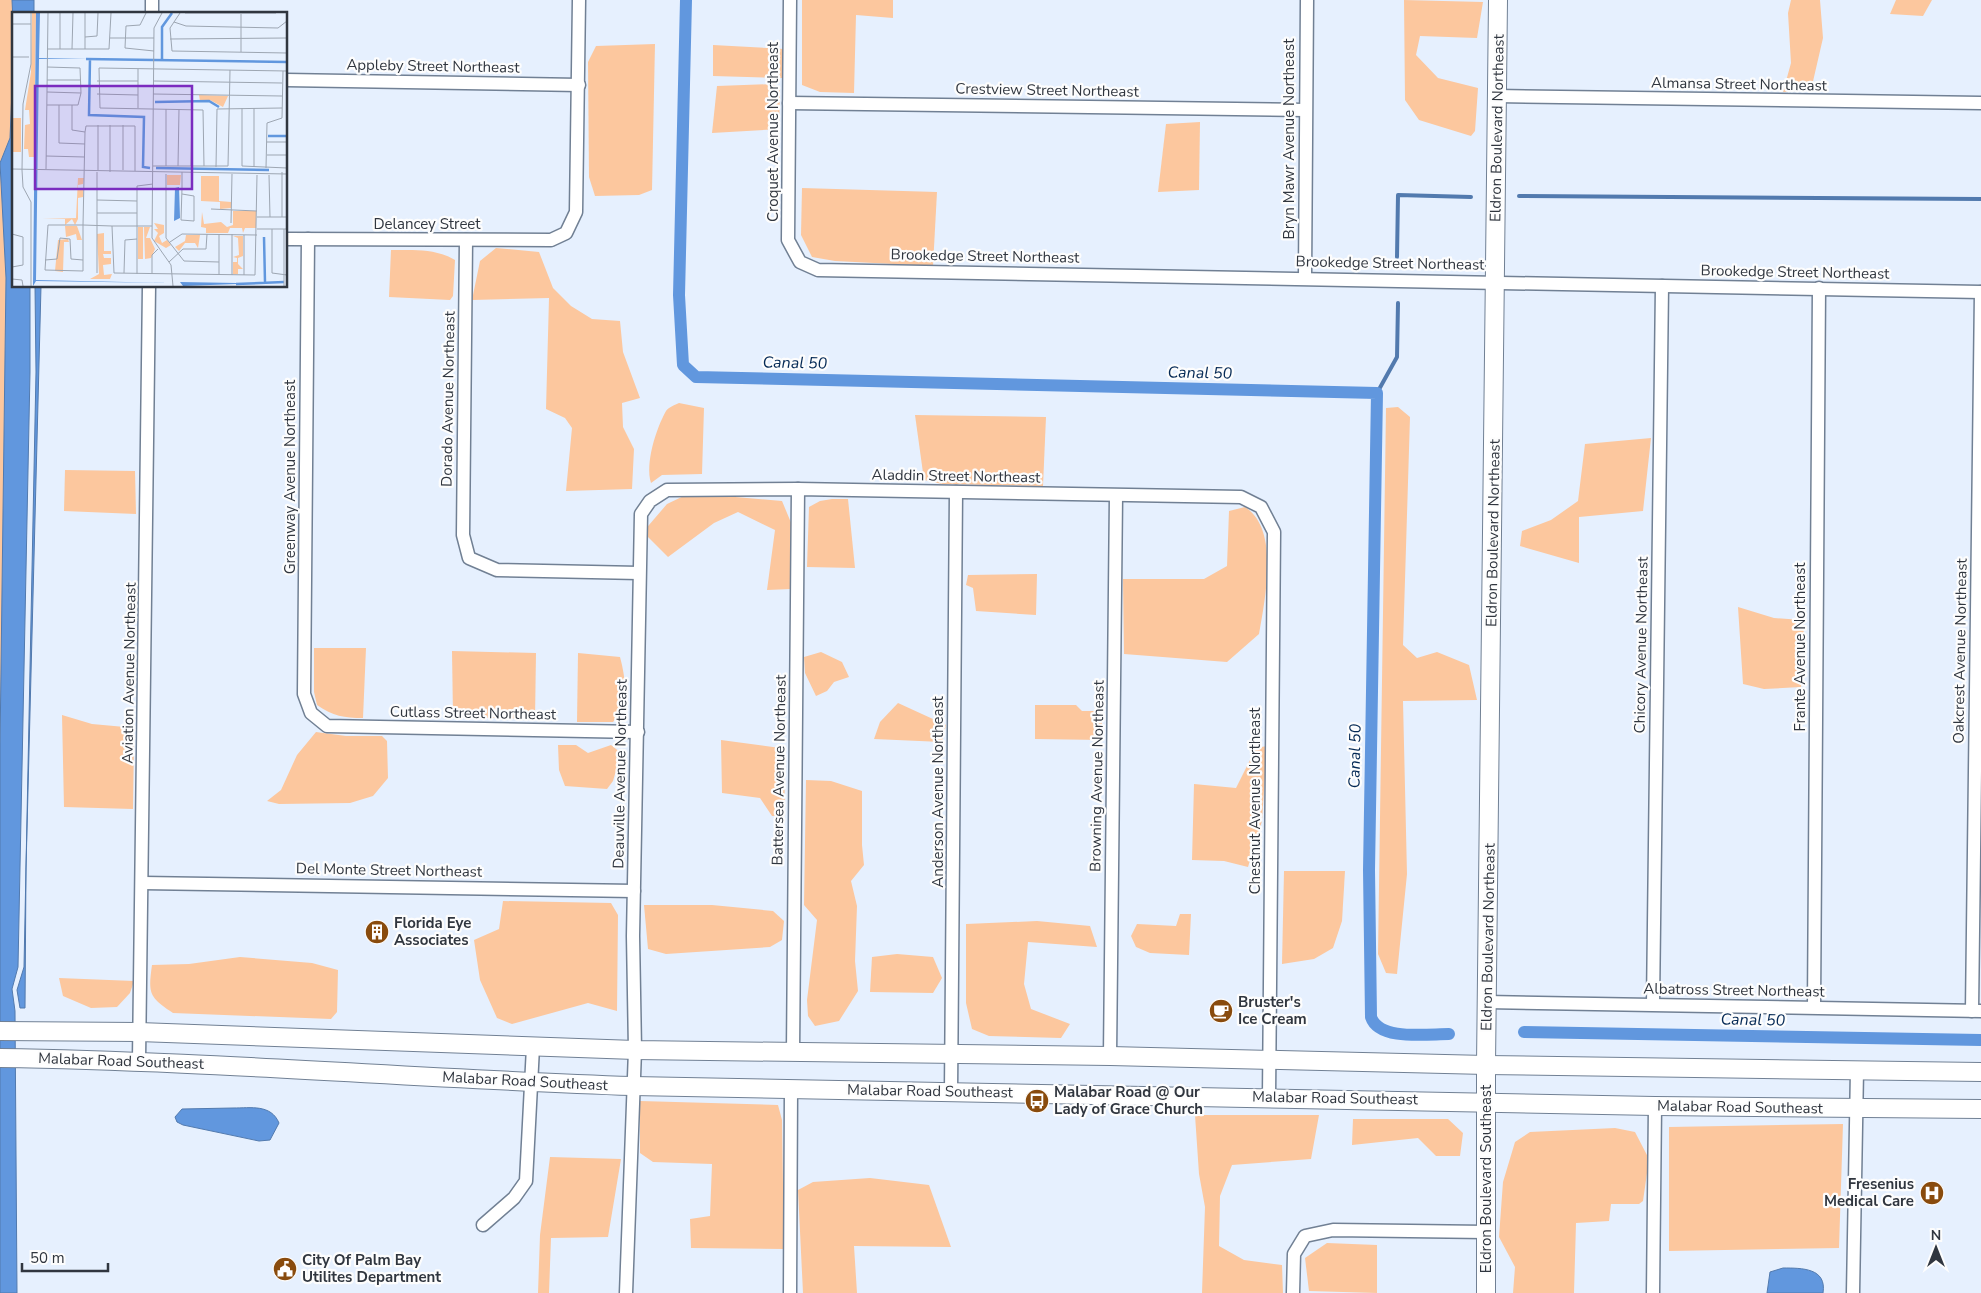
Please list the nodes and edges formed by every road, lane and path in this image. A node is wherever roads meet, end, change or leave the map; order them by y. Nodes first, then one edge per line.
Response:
1 (579, 0) edge
2 (790, 0) edge
3 (1307, 0) edge
4 (1498, 0) edge
5 (288, 80) edge
6 (579, 85) junction
7 (1497, 96) junction
8 (789, 103) junction
9 (1981, 103) edge
10 (1305, 110) junction
11 (288, 239) edge
12 (308, 239) junction
13 (466, 240) junction
14 (800, 262) joint
15 (1305, 278) junction
16 (1496, 282) junction
17 (1662, 286) junction
18 (149, 288) edge
19 (1819, 288) junction
20 (1981, 292) edge
21 (798, 489) junction
22 (956, 492) junction
23 (1116, 496) junction
24 (650, 501) joint
25 (1261, 507) joint
26 (639, 573) junction
27 (311, 714) joint
28 (638, 732) junction
29 (143, 883) junction
30 (634, 891) junction
31 (1487, 1002) junction
32 (1653, 1004) junction
33 (1814, 1007) junction
34 (1976, 1011) edge
35 (0, 1031) edge
36 (139, 1032) junction
37 (533, 1047) junction
38 (635, 1050) junction
39 (793, 1052) junction
40 (953, 1055) junction
41 (1110, 1056) junction
42 (0, 1058) edge
43 (1269, 1059) junction
44 (139, 1060) junction
45 (1486, 1065) junction
46 (1857, 1070) junction
47 (1981, 1072) edge
48 (531, 1082) junction
49 (633, 1086) junction
50 (791, 1089) junction
51 (951, 1092) junction
52 (1269, 1097) junction
53 (1486, 1101) junction
54 (1654, 1106) junction
55 (1856, 1108) junction
56 (1981, 1109) edge
57 (482, 1225) dead end
58 (1486, 1232) junction
59 (626, 1293) edge
60 (790, 1293) edge
61 (1293, 1293) edge
62 (1486, 1293) edge
63 (1653, 1293) edge
64 (1853, 1293) edge

1 - 6 street
2 - 8 street, Croquet Avenue Northeast
3 - 10 street, Bryn Mawr Avenue Northeast
4 - 7 main road, Eldron Boulevard Northeast
5 - 6 street, Appleby Street Northeast
6 - 13 street, Delancey Street
7 - 9 street, Almansa Street Northeast
7 - 16 main road, Eldron Boulevard Northeast
8 - 10 street, Crestview Street Northeast
8 - 14 street, Croquet Avenue Northeast
10 - 15 street, Bryn Mawr Avenue Northeast
11 - 12 street, Delancey Street
12 - 13 street, Delancey Street
12 - 27 street, Greenway Avenue Northeast
13 - 26 street, Dorado Avenue Northeast
14 - 15 street, Brookedge Street Northeast
15 - 16 street, Brookedge Street Northeast
16 - 17 street, Brookedge Street Northeast
16 - 31 main road, Eldron Boulevard Northeast
17 - 19 street, Brookedge Street Northeast
17 - 32 street, Chicory Avenue Northeast
18 - 29 street, Aviation Avenue Northeast
19 - 20 street, Brookedge Street Northeast
19 - 33 street, Frante Avenue Northeast
20 - 34 street, Oakcrest Avenue Northeast
21 - 22 street, Aladdin Street Northeast
21 - 24 street, Aladdin Street Northeast
21 - 39 street, Battersea Avenue Northeast
22 - 23 street, Aladdin Street Northeast
22 - 40 street, Anderson Avenue Northeast
23 - 25 street, Aladdin Street Northeast
23 - 41 street, Browning Avenue Northeast
24 - 26 street, Deauville Avenue Northeast
25 - 43 street, Chestnut Avenue Northeast
26 - 28 street, Deauville Avenue Northeast
27 - 28 street, Cutlass Street Northeast
28 - 30 street, Deauville Avenue Northeast
29 - 30 street, Del Monte Street Northeast
29 - 36 street, Aviation Avenue Northeast
30 - 38 street, Deauville Avenue Northeast
31 - 32 street, Albatross Street Northeast
31 - 45 main road, Eldron Boulevard Northeast
32 - 33 street, Albatross Street Northeast
33 - 34 street, Albatross Street Northeast
35 - 36 main road, Malabar Road Southeast
36 - 37 main road, Malabar Road Southeast
36 - 44 street, Aviation Avenue Northeast
37 - 38 main road, Malabar Road Southeast
37 - 48 street
38 - 39 main road, Malabar Road Southeast
38 - 49 street, Deauville Avenue Northeast
39 - 40 main road, Malabar Road Southeast
40 - 41 main road, Malabar Road Southeast
40 - 51 street, Anderson Avenue Northeast
41 - 43 main road, Malabar Road Southeast
42 - 44 main road, Malabar Road Southeast
43 - 45 main road, Malabar Road Southeast
43 - 52 street, Chestnut Avenue Northeast
44 - 48 main road, Malabar Road Southeast
45 - 46 main road, Malabar Road Southeast
45 - 53 main road, Eldron Boulevard Southeast
46 - 47 main road, Malabar Road Southeast
46 - 55 street
48 - 49 main road, Malabar Road Southeast
48 - 57 street
49 - 50 main road, Malabar Road Southeast
49 - 59 street, Deauville Avenue Northeast
50 - 51 main road, Malabar Road Southeast
50 - 60 street
51 - 52 main road, Malabar Road Southeast
52 - 53 main road, Malabar Road Southeast
53 - 54 main road, Malabar Road Southeast
53 - 58 main road, Eldron Boulevard Southeast
54 - 55 main road, Malabar Road Southeast
54 - 63 street
55 - 56 main road, Malabar Road Southeast
55 - 64 street
58 - 61 street
58 - 62 main road, Eldron Boulevard Southeast

